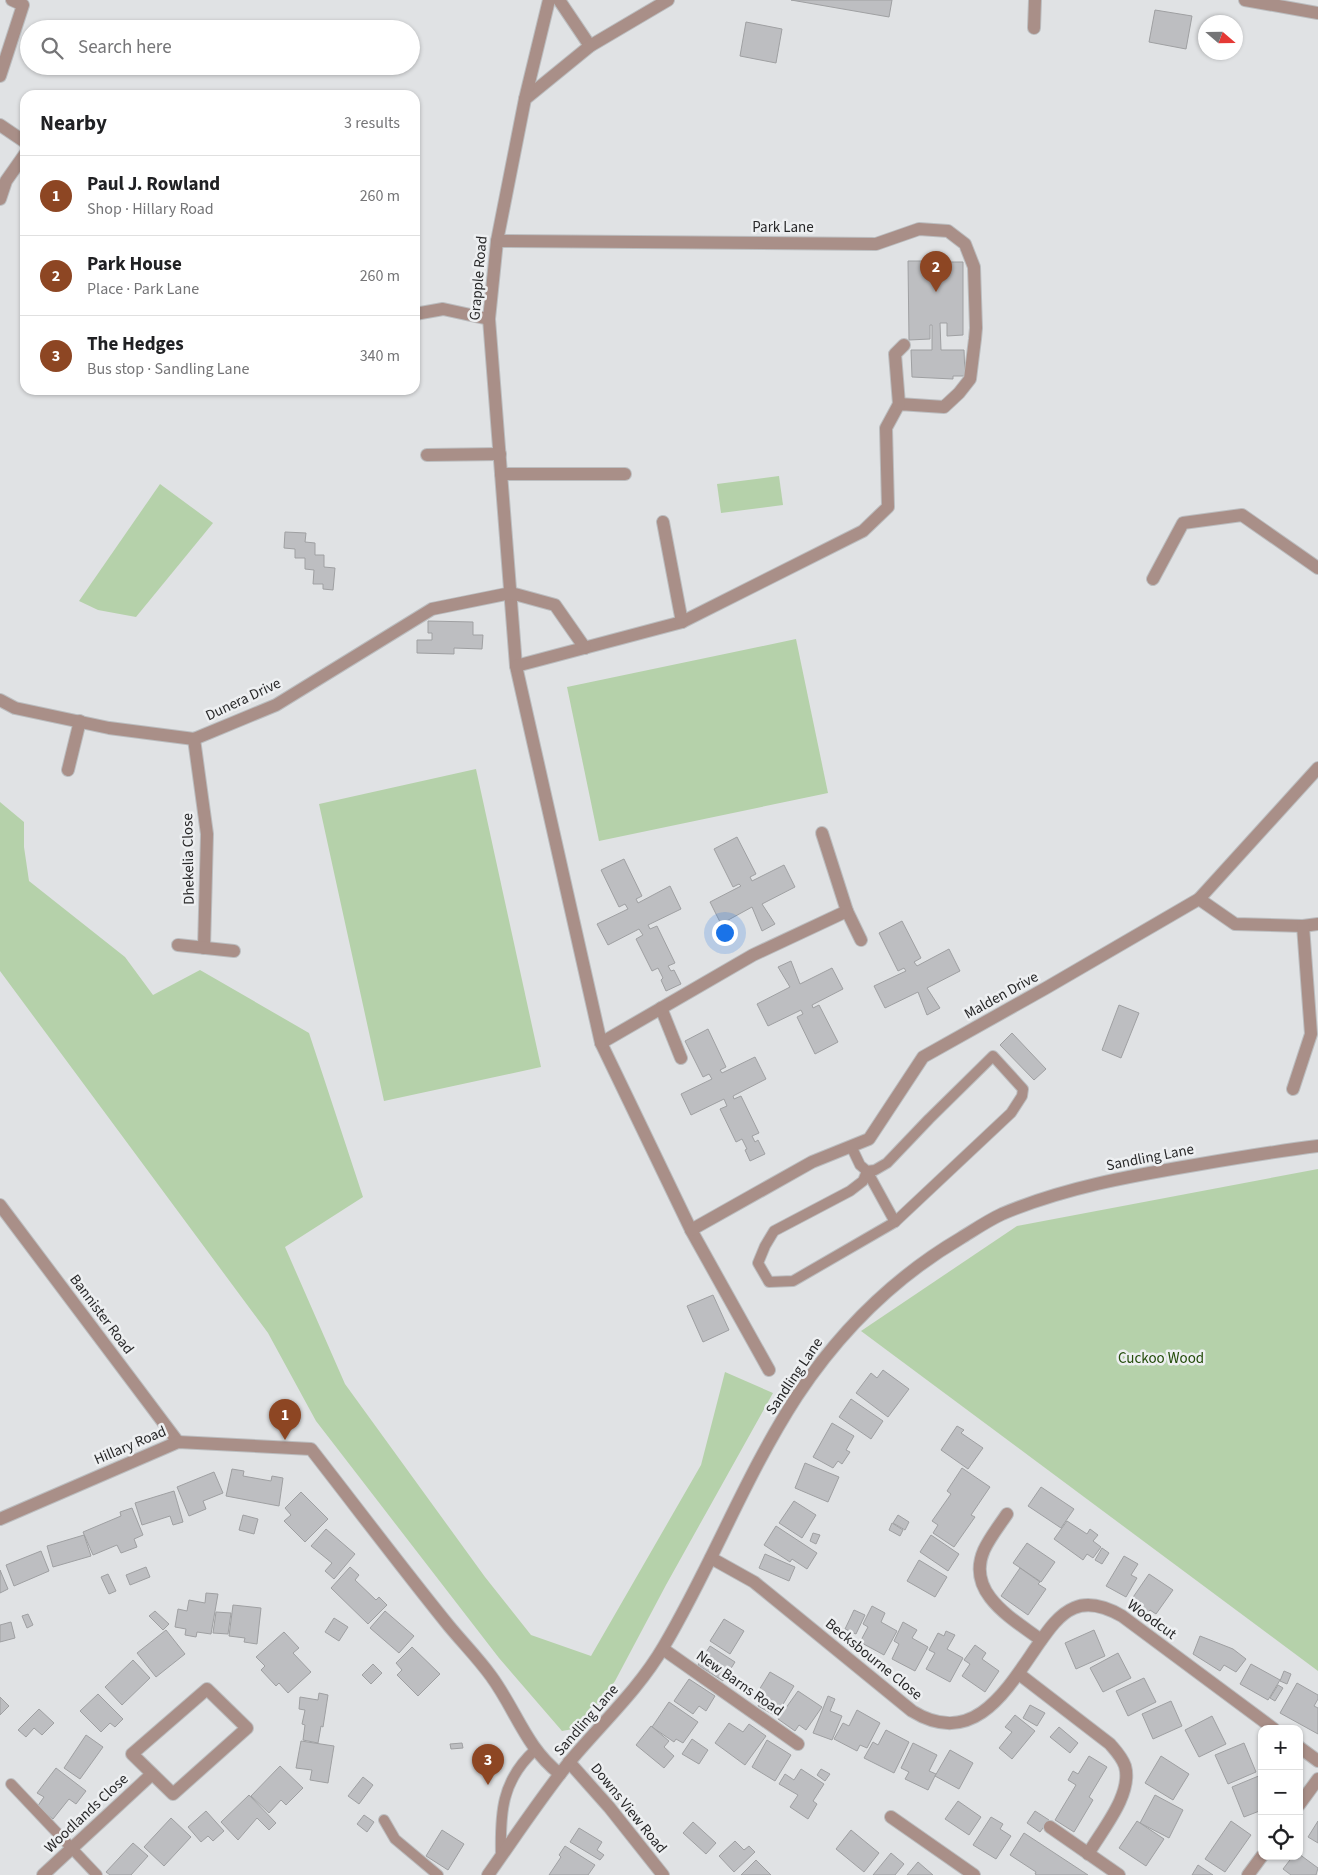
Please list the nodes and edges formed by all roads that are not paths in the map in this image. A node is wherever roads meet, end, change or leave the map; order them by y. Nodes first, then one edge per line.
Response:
1 (12, 0) edge
2 (549, 0) edge
3 (559, 0) edge
4 (668, 0) edge
5 (1035, 0) edge
6 (1245, 0) edge
7 (1318, 13) edge
8 (1034, 28) dead end
9 (590, 46) junction
10 (0, 76) edge
11 (525, 99) junction
12 (0, 125) edge
13 (20, 139) edge
14 (20, 161) edge
15 (0, 200) edge
16 (496, 241) junction
17 (420, 313) edge
18 (489, 319) junction
19 (904, 345) dead end
20 (899, 404) junction
21 (500, 454) junction
22 (427, 455) dead end
23 (501, 474) junction
24 (626, 474) dead end
25 (663, 522) dead end
26 (1318, 568) edge
27 (1153, 579) dead end
28 (511, 593) junction
29 (682, 622) junction
30 (585, 648) junction
31 (516, 666) junction
32 (0, 700) edge
33 (80, 722) junction
34 (194, 739) junction
35 (1318, 768) edge
36 (68, 770) dead end
37 (822, 833) dead end
38 (1199, 899) junction
39 (847, 910) junction
40 (1318, 924) edge
41 (1303, 926) junction
42 (861, 940) dead end
43 (178, 945) dead end
44 (204, 948) junction
45 (234, 951) dead end
46 (661, 1008) junction
47 (1314, 1034) edge
48 (600, 1043) junction
49 (681, 1058) dead end
50 (1293, 1089) dead end
51 (850, 1146) junction
52 (1318, 1146) edge
53 (867, 1172) junction
54 (0, 1205) edge
55 (896, 1222) junction
56 (691, 1230) junction
57 (769, 1370) dead end
58 (178, 1442) junction
59 (1007, 1514) dead end
60 (0, 1519) edge
61 (711, 1558) junction
62 (1041, 1640) junction
63 (662, 1649) junction
64 (1019, 1674) junction
65 (1269, 1725) edge
66 (798, 1744) dead end
67 (535, 1750) junction
68 (1303, 1750) edge
69 (1318, 1761) edge
70 (569, 1762) junction
71 (152, 1774) junction
72 (560, 1774) junction
73 (1318, 1779) edge
74 (11, 1784) dead end
75 (1303, 1800) edge
76 (891, 1817) dead end
77 (384, 1820) dead end
78 (1050, 1827) dead end
79 (70, 1849) junction
80 (1088, 1854) junction
81 (501, 1857) junction
82 (1259, 1860) edge
83 (43, 1875) edge
84 (96, 1875) edge
85 (438, 1875) edge
86 (488, 1875) edge
87 (662, 1875) edge
88 (974, 1875) edge
89 (1119, 1875) edge
90 (1248, 1875) edge

1 - 10 street
2 - 11 street, Grapple Road
3 - 9 street
4 - 9 street
5 - 8 street
6 - 7 street
9 - 11 street
11 - 16 street, Grapple Road
12 - 13 street
14 - 15 street
16 - 18 street, Grapple Road
16 - 20 street, Park Lane
17 - 18 street
18 - 21 street, Grapple Road
19 - 20 street
20 - 29 street
21 - 22 street
21 - 23 street, Grapple Road
23 - 24 street
23 - 28 street, Grapple Road
25 - 29 street
26 - 27 street
28 - 30 street
28 - 31 street, Grapple Road
28 - 34 street, Dunera Drive
29 - 30 street
30 - 31 street
31 - 48 street, Grapple Road
32 - 33 street, Dunera Drive
33 - 34 street, Dunera Drive
33 - 36 street
34 - 44 street, Dhekelia Close
35 - 38 street, Malden Drive
37 - 39 street
38 - 41 street
38 - 51 street, Malden Drive
39 - 42 street
39 - 46 street
40 - 41 street
41 - 47 street
43 - 44 street
44 - 45 street
46 - 48 street
46 - 49 street
47 - 50 street
48 - 56 street, Grapple Road
51 - 53 lane
51 - 56 street, Malden Drive
52 - 61 street, Sandling Lane
53 - 55 lane
53 - 55 lane
53 - 55 lane
54 - 58 street, Bannister Road
56 - 57 street, Grapple Road
58 - 60 street, Hillary Road
58 - 67 street, Hillary Road
59 - 62 street
61 - 63 street, Sandling Lane
61 - 64 street, Becksbourne Close
62 - 64 street, Woodcut
62 - 65 street, Woodcut
63 - 66 street, New Barns Road
63 - 70 street, Sandling Lane
64 - 80 street
67 - 72 street
67 - 81 lane
68 - 69 street
70 - 72 street, Sandling Lane
70 - 87 street, Downs View Road
71 - 71 street, Woodlands Close
71 - 79 street, Woodlands Close
72 - 81 street, Sandling Lane
73 - 75 street
74 - 79 lane
76 - 88 street
77 - 85 lane
78 - 80 street
79 - 83 street, Woodlands Close
79 - 84 lane
80 - 89 street
81 - 86 street, Sandling Lane
82 - 90 street

